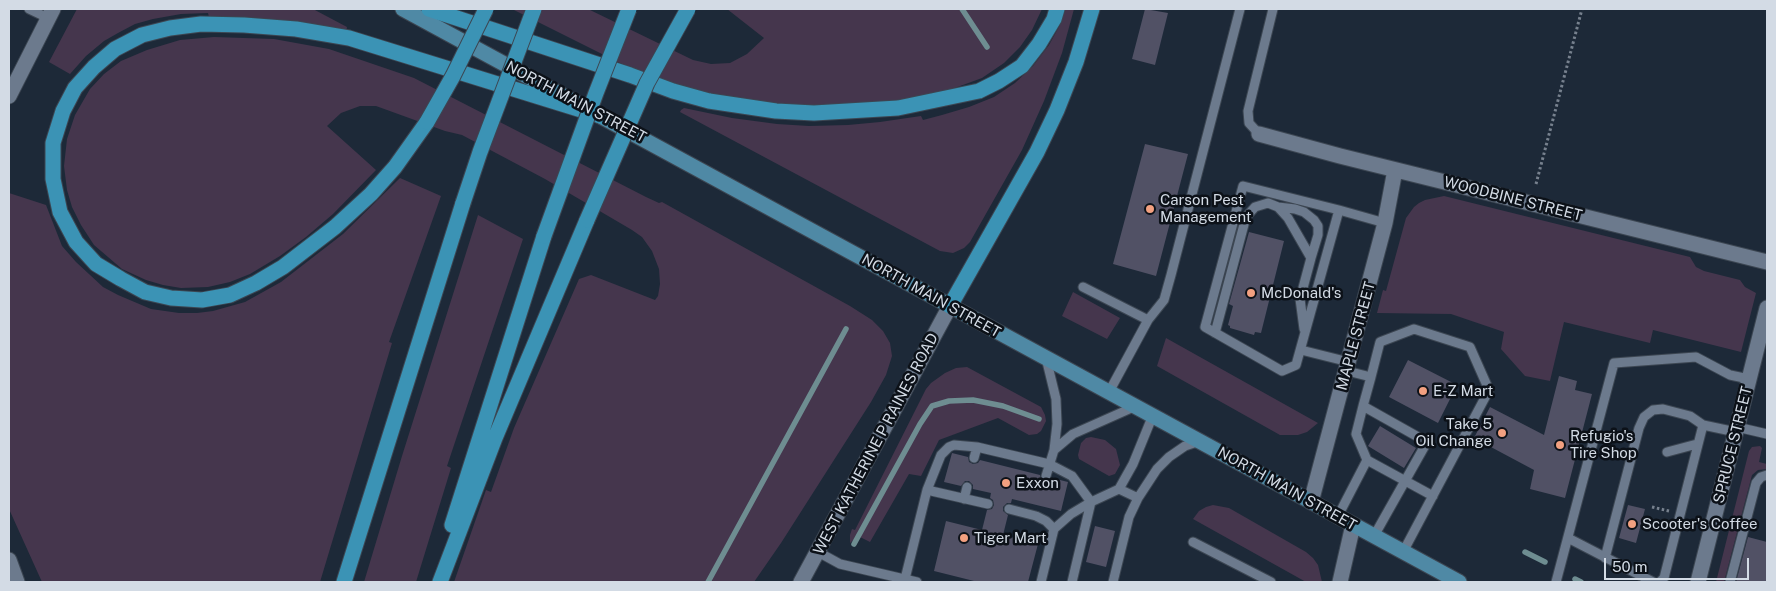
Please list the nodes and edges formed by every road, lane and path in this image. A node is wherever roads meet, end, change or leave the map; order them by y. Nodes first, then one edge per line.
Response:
1 (29, 9) edge
2 (403, 9) edge
3 (429, 9) edge
4 (486, 9) edge
5 (534, 9) edge
6 (629, 9) edge
7 (688, 9) edge
8 (1057, 9) edge
9 (1092, 9) edge
10 (1240, 9) edge
11 (1273, 9) edge
12 (1582, 9) edge
13 (50, 14) edge
14 (9, 96) edge
15 (604, 117) junction
16 (1259, 134) joint
17 (1396, 170) junction
18 (1536, 184) dead end
19 (1278, 207) junction
20 (1339, 210) junction
21 (1385, 223) junction
22 (1311, 258) junction
23 (1767, 262) edge
24 (1083, 287) dead end
25 (950, 306) junction
26 (1767, 312) edge
27 (1148, 320) junction
28 (1215, 333) junction
29 (1305, 334) junction
30 (1301, 350) junction
31 (1046, 358) junction
32 (1348, 367) junction
33 (1371, 377) junction
34 (1749, 379) junction
35 (1109, 392) junction
36 (1136, 406) junction
37 (1363, 406) junction
38 (1153, 415) junction
39 (1703, 424) junction
40 (1736, 430) junction
41 (1767, 434) edge
42 (1201, 441) junction
43 (1698, 444) junction
44 (977, 447) junction
45 (1054, 450) junction
46 (1668, 452) dead end
47 (974, 458) dead end
48 (1367, 460) junction
49 (1049, 464) junction
50 (1767, 475) edge
51 (1046, 476) dead end
52 (1405, 482) junction
53 (967, 487) dead end
54 (1119, 489) junction
55 (927, 490) junction
56 (1433, 496) junction
57 (1138, 498) junction
58 (964, 499) junction
59 (1091, 502) junction
60 (1311, 502) junction
61 (988, 504) dead end
62 (1038, 505) dead end
63 (1009, 509) dead end
64 (1036, 516) junction
65 (1338, 516) junction
66 (1353, 525) junction
67 (1054, 529) junction
68 (1374, 536) junction
69 (1568, 538) junction
70 (1193, 542) dead end
71 (818, 552) junction
72 (1403, 552) junction
73 (1605, 558) junction
74 (9, 560) edge
75 (905, 579) junction
76 (17, 582) edge
77 (344, 582) edge
78 (436, 582) edge
79 (440, 582) edge
80 (801, 582) edge
81 (917, 582) edge
82 (1041, 582) edge
83 (1072, 582) edge
84 (1113, 582) edge
85 (1271, 582) edge
86 (1340, 582) edge
87 (1459, 582) edge
88 (1556, 582) edge
89 (1653, 582) edge
90 (1660, 582) edge
91 (1698, 582) edge
92 (1730, 582) edge

1 - 13 lane
2 - 15 main road, NORTH MAIN STREET
3 - 8 highway
4 - 15 highway, bridge
5 - 77 highway, bridge
6 - 78 highway, bridge
7 - 79 highway, bridge
9 - 25 highway
10 - 27 lane
11 - 16 lane
12 - 18 path
13 - 14 street
15 - 25 main road, NORTH MAIN STREET
16 - 17 street, WOODBINE STREET
17 - 21 street, MAPLE STREET
17 - 23 street, WOODBINE STREET
19 - 22 lane
19 - 22 lane
19 - 28 lane
20 - 21 lane
20 - 28 lane
20 - 29 lane
21 - 32 street, MAPLE STREET
22 - 29 lane
24 - 27 lane
25 - 31 main road, NORTH MAIN STREET
25 - 71 street, WEST KATHERINE P RAINES ROAD
26 - 34 street, SPRUCE STREET
27 - 35 lane
28 - 30 lane
29 - 30 lane
30 - 32 lane
31 - 35 main road, NORTH MAIN STREET
31 - 45 lane
32 - 33 lane
32 - 60 street, MAPLE STREET
33 - 37 lane
33 - 56 lane
34 - 40 street, SPRUCE STREET
34 - 69 lane
35 - 36 main road, NORTH MAIN STREET
36 - 38 main road, NORTH MAIN STREET
36 - 45 lane
37 - 48 lane
37 - 52 lane
38 - 42 main road, NORTH MAIN STREET
38 - 54 lane
39 - 40 lane
39 - 43 lane
39 - 73 lane
40 - 41 lane
40 - 91 street, SPRUCE STREET
42 - 57 lane
42 - 60 main road, NORTH MAIN STREET
43 - 46 lane
43 - 90 lane
44 - 47 lane
44 - 49 lane
44 - 55 lane
45 - 49 lane
48 - 52 lane
48 - 65 lane
49 - 51 lane
49 - 59 lane
50 - 92 lane
52 - 56 lane
52 - 68 lane
53 - 58 lane
54 - 57 lane
54 - 59 lane
55 - 58 lane
55 - 75 lane
56 - 72 lane
57 - 84 lane
58 - 61 lane
59 - 67 lane
59 - 83 lane
60 - 65 main road, NORTH MAIN STREET
62 - 64 lane
63 - 64 lane
64 - 67 lane
65 - 66 main road, NORTH MAIN STREET
66 - 68 main road, NORTH MAIN STREET
66 - 86 street
67 - 82 lane
68 - 72 main road, NORTH MAIN STREET
69 - 73 lane
69 - 88 lane
70 - 85 lane
71 - 75 lane
71 - 80 street, WEST KATHERINE P RAINES ROAD
72 - 87 main road, NORTH MAIN STREET
73 - 89 lane
74 - 76 street
75 - 81 lane

